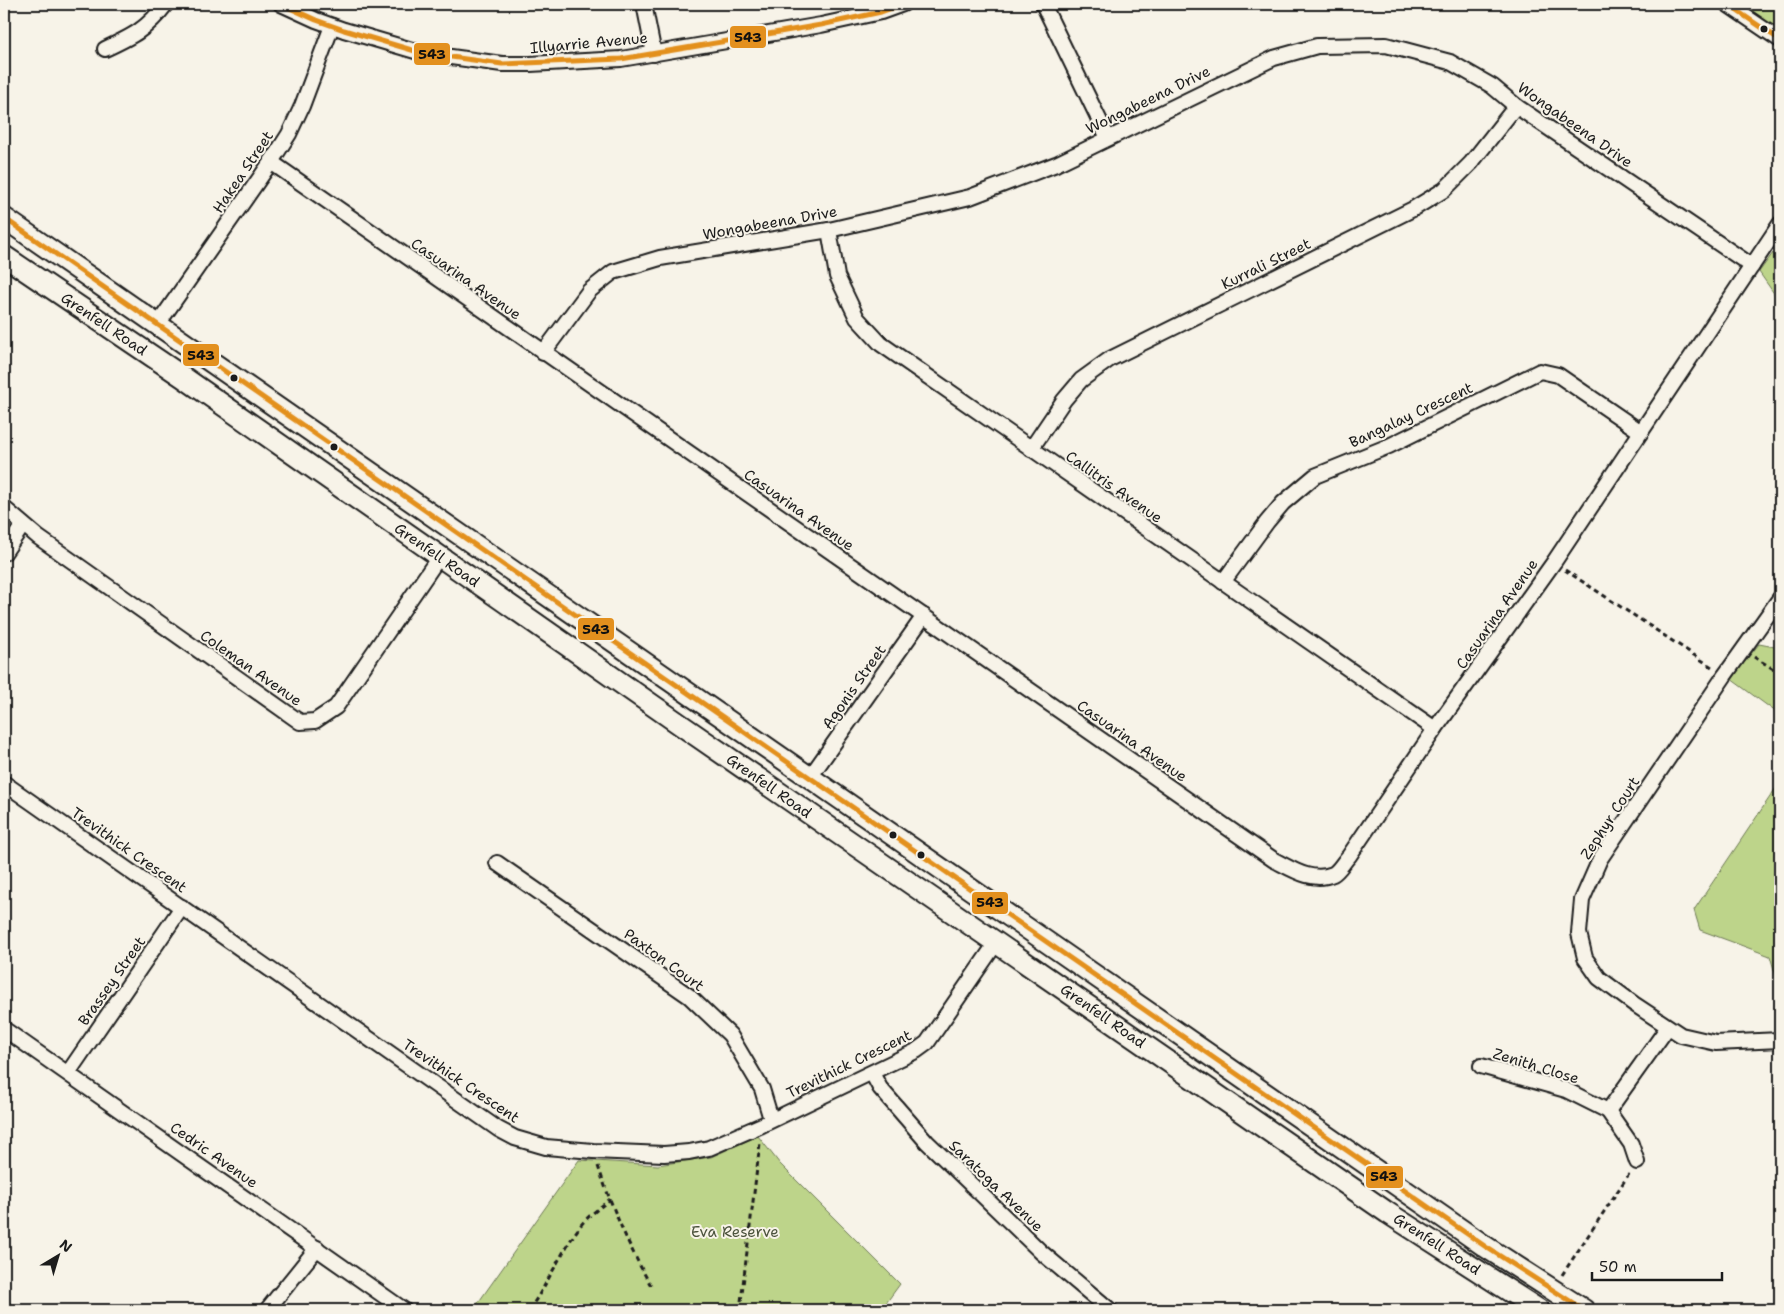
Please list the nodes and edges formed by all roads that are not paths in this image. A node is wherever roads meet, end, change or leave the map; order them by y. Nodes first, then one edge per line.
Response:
1 (166, 4) edge
2 (281, 4) edge
3 (644, 4) edge
4 (903, 4) edge
5 (1043, 4) edge
6 (1727, 4) edge
7 (332, 26) junction
8 (1780, 40) edge
9 (105, 49) dead end
10 (654, 54) junction
11 (1516, 106) junction
12 (1108, 138) junction
13 (271, 162) junction
14 (4, 218) edge
15 (1780, 224) edge
16 (828, 230) junction
17 (4, 256) edge
18 (1752, 266) junction
19 (158, 324) junction
20 (543, 353) junction
21 (1641, 432) junction
22 (1031, 449) junction
23 (4, 508) edge
24 (23, 525) junction
25 (457, 532) junction
26 (4, 553) edge
27 (439, 556) junction
28 (1223, 582) junction
29 (1780, 598) edge
30 (924, 616) junction
31 (1435, 729) junction
32 (810, 778) junction
33 (4, 783) edge
34 (792, 802) junction
35 (497, 863) dead end
36 (182, 907) junction
37 (1013, 919) junction
38 (996, 943) junction
39 (1668, 1027) junction
40 (4, 1029) edge
41 (1780, 1040) edge
42 (1481, 1066) dead end
43 (68, 1073) junction
44 (872, 1073) junction
45 (1608, 1111) junction
46 (767, 1122) junction
47 (1637, 1162) road end
48 (317, 1248) junction
49 (267, 1310) edge
50 (404, 1310) edge
51 (1110, 1310) edge
52 (1539, 1310) edge
53 (1584, 1310) edge

1 - 9 street
2 - 7 street, Illyarrie Avenue
3 - 10 street
4 - 10 street, Illyarrie Avenue
5 - 12 street
6 - 8 street
7 - 10 street, Illyarrie Avenue
7 - 13 street, Hakea Street
11 - 12 street, Wongabeena Drive
11 - 18 street, Wongabeena Drive
11 - 22 street, Kurrali Street
12 - 16 street, Wongabeena Drive
13 - 19 street, Hakea Street
13 - 20 street, Casuarina Avenue
14 - 19 main road, Grenfell Road
15 - 18 street, Casuarina Avenue
16 - 20 street, Wongabeena Drive
16 - 22 street, Callitris Avenue
17 - 27 main road, Grenfell Road
18 - 21 street, Casuarina Avenue
19 - 25 main road, Grenfell Road
20 - 30 street, Casuarina Avenue
21 - 28 street, Bangalay Crescent
21 - 31 street, Casuarina Avenue
22 - 28 street, Callitris Avenue
23 - 24 street, Coleman Avenue
24 - 26 street
24 - 27 street, Coleman Avenue
25 - 27 main road
25 - 32 main road, Grenfell Road
27 - 34 main road, Grenfell Road
28 - 31 street, Callitris Avenue
29 - 39 street, Zephyr Court
30 - 31 street, Casuarina Avenue
30 - 32 street, Agonis Street
32 - 34 main road
32 - 37 main road, Grenfell Road
33 - 36 street, Trevithick Crescent
34 - 38 main road, Grenfell Road
35 - 46 street, Paxton Court
36 - 43 street, Brassey Street
36 - 46 street, Trevithick Crescent
37 - 38 main road
37 - 53 main road, Grenfell Road
38 - 44 street, Trevithick Crescent
38 - 52 main road, Grenfell Road
39 - 41 street, Zephyr Court
39 - 45 street
40 - 43 street, Cedric Avenue
42 - 45 street, Zenith Close
43 - 48 street, Cedric Avenue
44 - 46 street, Trevithick Crescent
44 - 51 street, Saratoga Avenue
45 - 47 street, Zenith Close
48 - 49 street
48 - 50 street, Cedric Avenue

